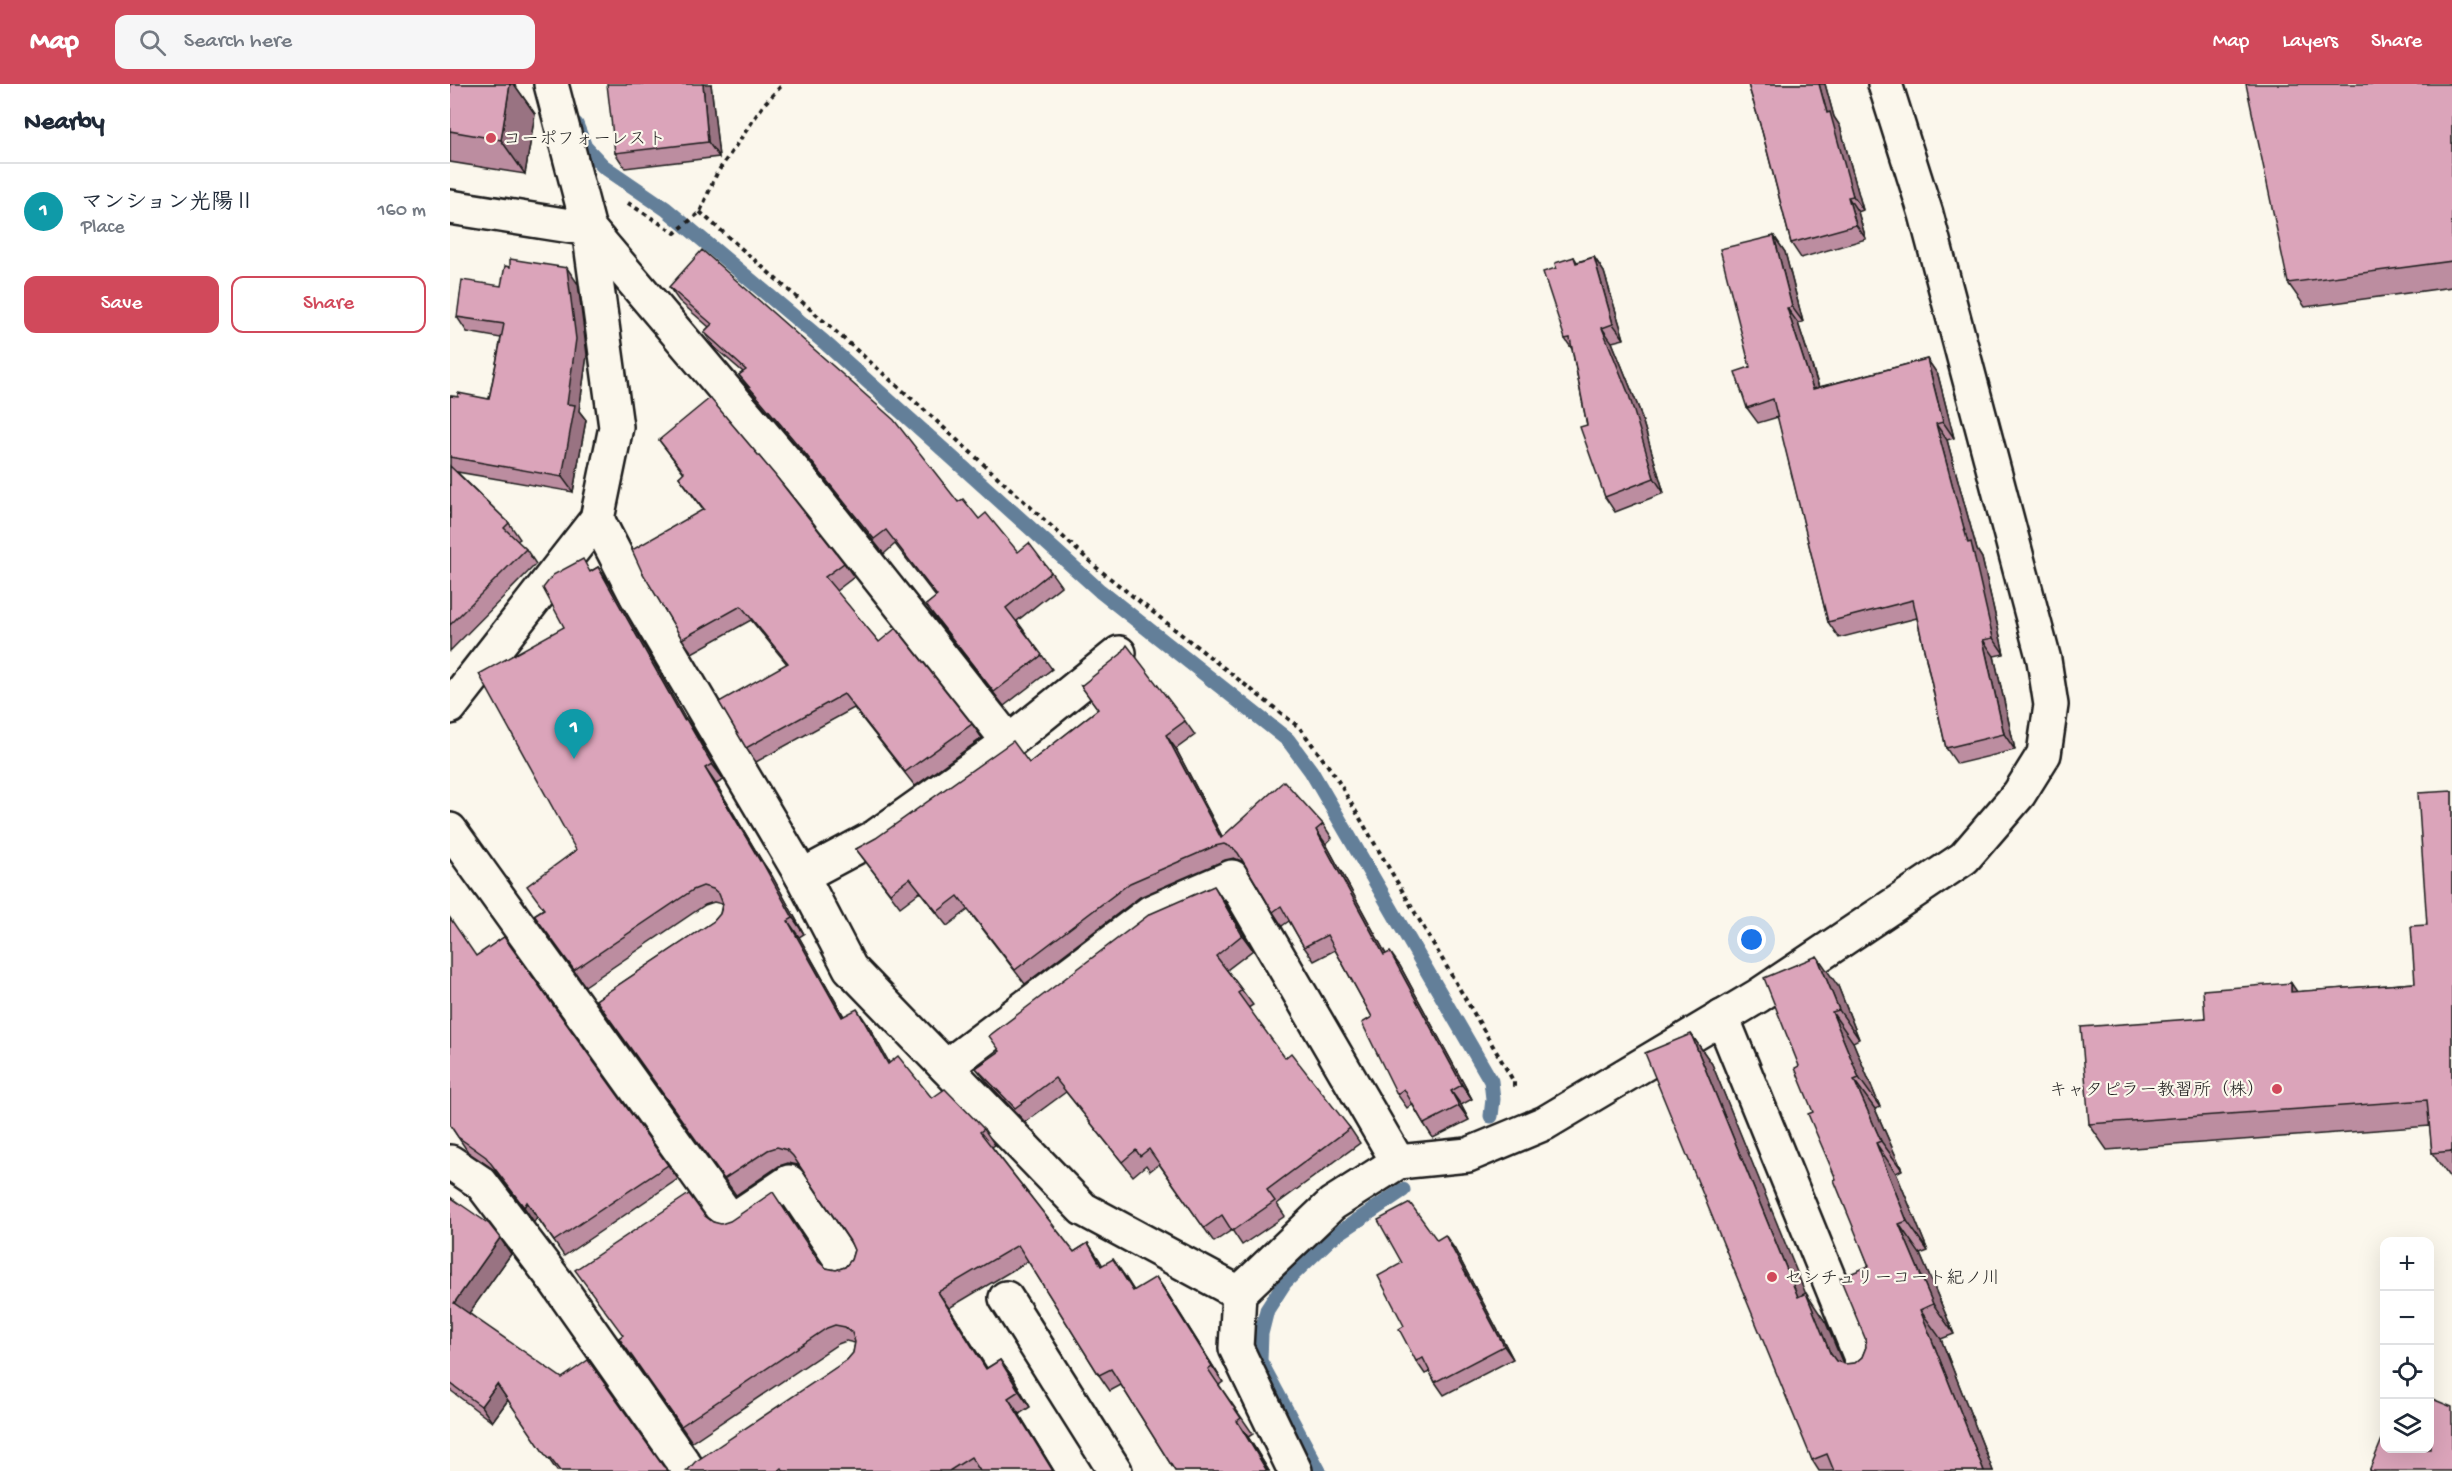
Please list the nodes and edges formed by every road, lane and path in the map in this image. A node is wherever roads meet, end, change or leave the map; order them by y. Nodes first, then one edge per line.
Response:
1 (551, 84) edge
2 (783, 84) edge
3 (1885, 84) edge
4 (450, 207) edge
5 (589, 229) junction
6 (675, 233) dead end
7 (597, 519) junction
8 (1119, 653) edge
9 (450, 707) edge
10 (1010, 742) junction
11 (450, 830) edge
12 (802, 876) junction
13 (609, 992) edge
14 (580, 1012) junction
15 (1722, 1017) junction
16 (946, 1067) junction
17 (450, 1162) edge
18 (1398, 1162) junction
19 (586, 1263) edge
20 (846, 1267) edge
21 (557, 1283) junction
22 (1239, 1293) junction
23 (1006, 1298) dead end
24 (1868, 1375) edge
25 (716, 1449) edge
26 (688, 1469) edge
27 (1115, 1471) edge
28 (1295, 1471) edge

1 - 5 street
2 - 6 path
3 - 15 street
4 - 5 street
5 - 7 street
5 - 10 street
7 - 9 street
7 - 12 street
8 - 10 street
10 - 12 street
11 - 14 street
12 - 16 street
13 - 14 street
14 - 20 street
15 - 18 street
15 - 24 street
16 - 18 street
16 - 22 street
17 - 21 street
18 - 22 street
19 - 21 street
21 - 26 street
22 - 28 street
23 - 27 street
25 - 26 street

